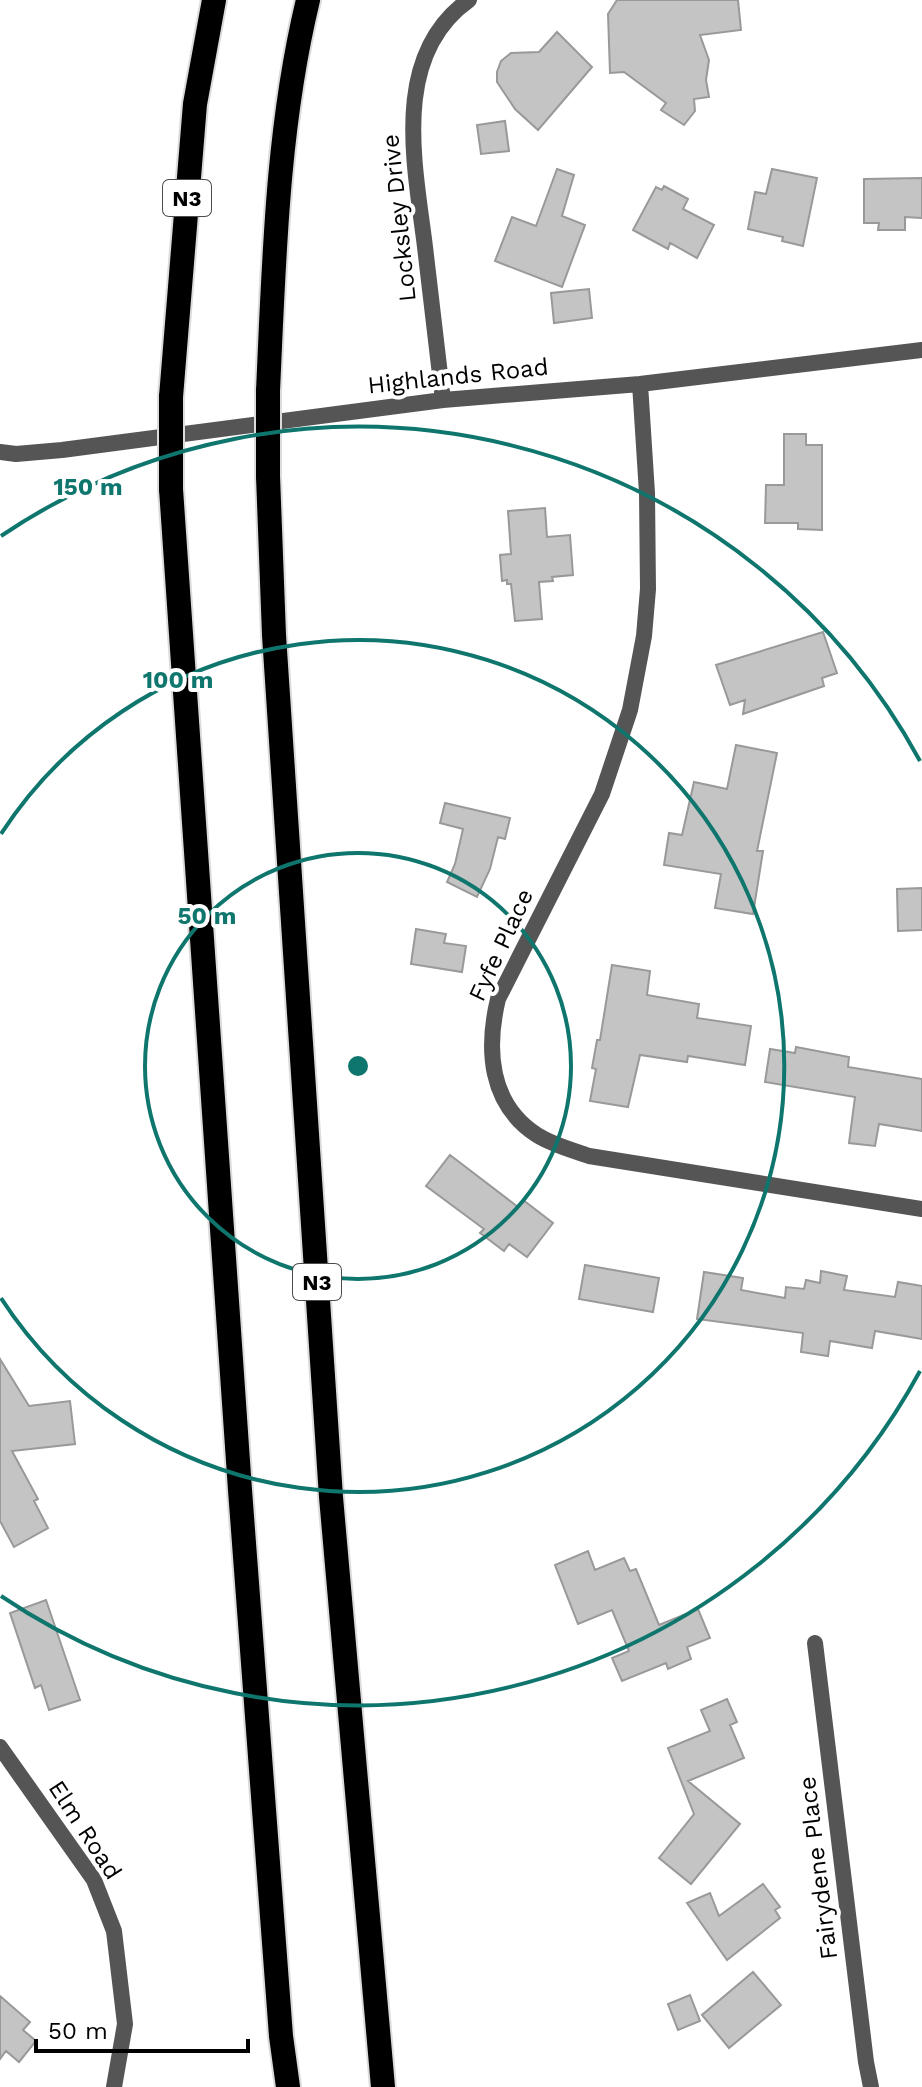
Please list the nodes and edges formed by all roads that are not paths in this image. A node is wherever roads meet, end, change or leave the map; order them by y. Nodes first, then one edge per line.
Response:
1 (214, 0) edge
2 (308, 0) edge
3 (469, 0) edge
4 (922, 350) edge
5 (640, 384) junction
6 (443, 400) junction
7 (0, 452) edge
8 (922, 1209) edge
9 (815, 1643) dead end
10 (0, 1747) edge
11 (114, 2087) edge
12 (288, 2087) edge
13 (383, 2087) edge
14 (871, 2087) edge

1 - 12 highway, N3, bridge
2 - 13 highway, N3, bridge
3 - 6 street, Locksley Drive
4 - 5 street, Highlands Road
5 - 6 street, Highlands Road
5 - 8 street, Fyfe Place
6 - 7 street, Highlands Road
9 - 14 street, Fairydene Place
10 - 11 street, Elm Road

